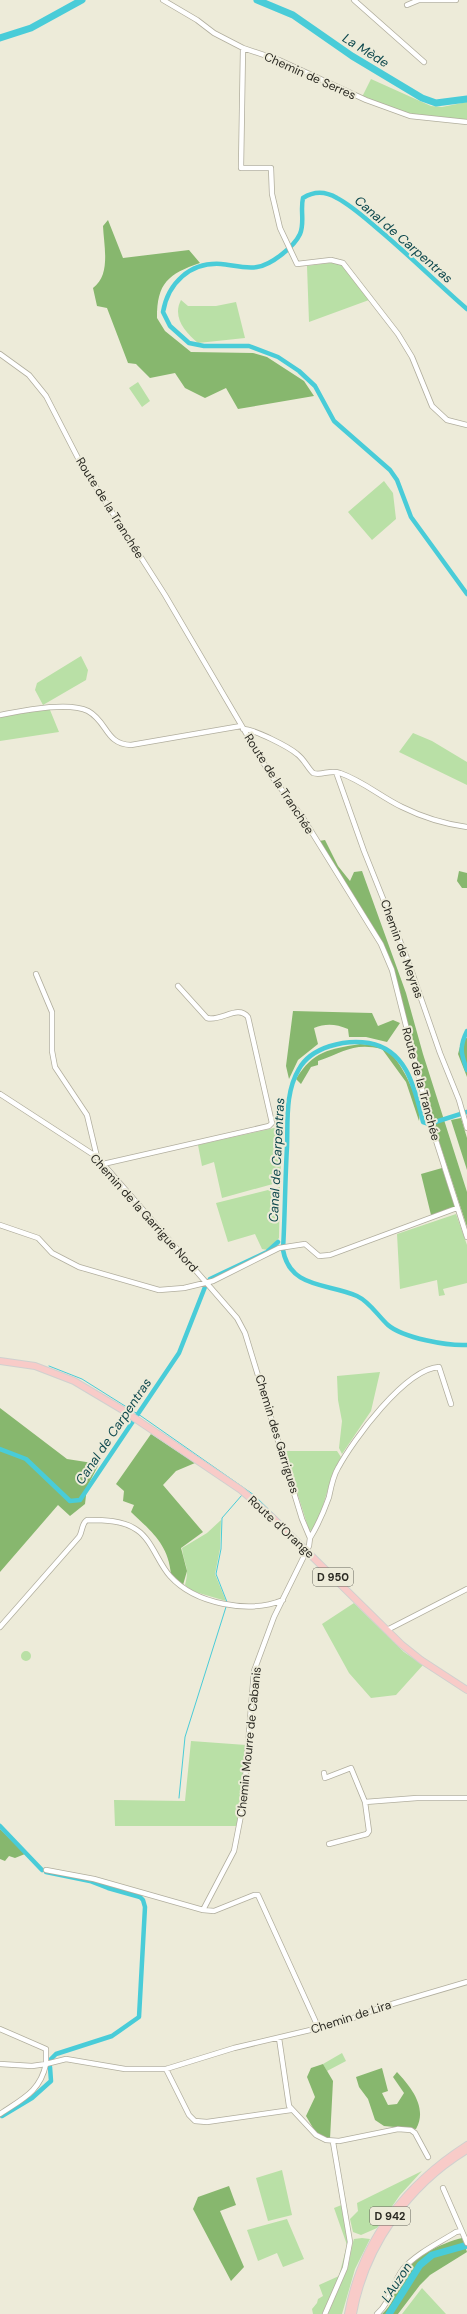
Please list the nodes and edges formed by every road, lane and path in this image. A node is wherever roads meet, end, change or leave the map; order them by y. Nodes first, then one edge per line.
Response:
1 (163, 0) edge
2 (354, 0) edge
3 (426, 0) edge
4 (456, 0) edge
5 (407, 5) dead end
6 (243, 48) junction
7 (424, 62) dead end
8 (467, 122) edge
9 (0, 354) edge
10 (467, 425) edge
11 (0, 715) edge
12 (242, 728) junction
13 (336, 772) junction
14 (467, 827) edge
15 (36, 974) dead end
16 (178, 986) dead end
17 (0, 1094) edge
18 (467, 1128) edge
19 (96, 1157) junction
20 (103, 1164) junction
21 (458, 1209) junction
22 (0, 1224) edge
23 (467, 1237) edge
24 (208, 1283) junction
25 (237, 1318) joint
26 (0, 1361) edge
27 (451, 1404) dead end
28 (310, 1538) junction
29 (307, 1552) junction
30 (467, 1589) edge
31 (283, 1600) junction
32 (0, 1627) edge
33 (387, 1630) junction
34 (467, 1690) edge
35 (324, 1773) dead end
36 (467, 1798) edge
37 (365, 1802) junction
38 (329, 1844) dead end
39 (46, 1870) dead end
40 (201, 1910) junction
41 (467, 1982) edge
42 (0, 2028) edge
43 (319, 2029) junction
44 (279, 2038) junction
45 (0, 2064) edge
46 (46, 2064) junction
47 (166, 2070) junction
48 (291, 2110) junction
49 (0, 2114) edge
50 (333, 2142) junction
51 (467, 2144) edge
52 (467, 2150) edge
53 (428, 2157) dead end
54 (443, 2188) dead end
55 (461, 2231) junction
56 (467, 2242) edge
57 (351, 2313) edge
58 (325, 2314) edge
59 (377, 2314) edge

1 - 6 street, Chemin de Serres
2 - 7 street
3 - 4 street
3 - 5 street
6 - 8 street, Chemin de Serres
6 - 10 street
9 - 12 street, Route de la Tranchée
11 - 12 street
12 - 13 street
12 - 21 street, Route de la Tranchée
13 - 14 street
13 - 18 street, Chemin de Meyras
15 - 19 street
16 - 20 street
17 - 19 street, Chemin de la Garrigue Nord
19 - 20 street, Chemin de la Garrigue Nord
20 - 24 street, Chemin de la Garrigue Nord
21 - 23 street, Route de la Tranchée
21 - 24 street
22 - 24 street
24 - 25 street, Chemin de la Garrigue Nord
25 - 28 street, Chemin des Garrigues
26 - 29 main road, Route d'Orange / D 950
27 - 28 street
28 - 29 street
29 - 31 street, Chemin Mourre de Cabanis
29 - 33 main road, Route d'Orange / D 950
30 - 33 street
31 - 32 street
31 - 40 street, Chemin Mourre de Cabanis
33 - 34 main road, Route d'Orange / D 950
35 - 37 street
36 - 37 street
37 - 38 street
39 - 40 street
40 - 43 street
41 - 43 street, Chemin de Lira
42 - 46 street
43 - 44 street, Chemin de Lira
44 - 47 street, Chemin de Lira
44 - 48 street
45 - 46 street, Chemin de Lira
46 - 47 street, Chemin de Lira
46 - 49 street
47 - 48 street
48 - 50 street
50 - 53 street
50 - 58 street
51 - 57 main road, D 942
52 - 57 main road, D 942
54 - 55 street
55 - 56 street
55 - 59 street

